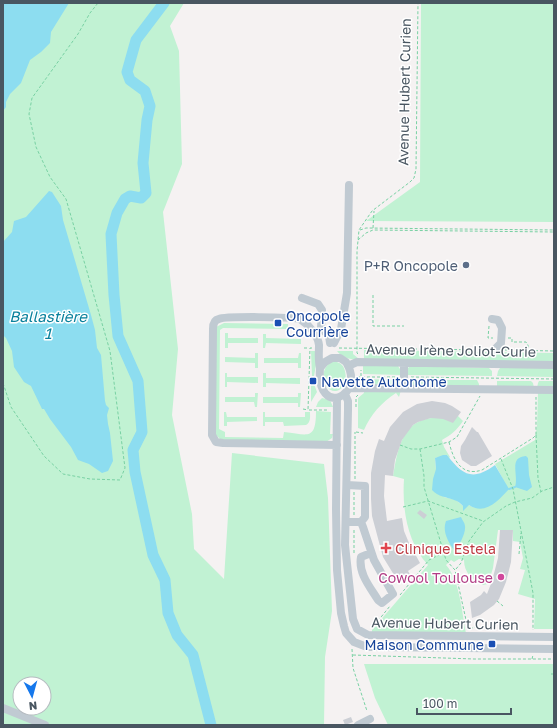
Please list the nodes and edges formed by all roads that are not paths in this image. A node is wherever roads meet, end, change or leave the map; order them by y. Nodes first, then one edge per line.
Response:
1 (349, 185) dead end
2 (302, 298) dead end
3 (492, 319) dead end
4 (332, 345) junction
5 (494, 350) road end
6 (332, 358) junction
7 (404, 363) junction
8 (554, 365) edge
9 (348, 366) junction
10 (320, 369) junction
11 (404, 388) junction
12 (554, 390) edge
13 (347, 391) junction
14 (337, 398) junction
15 (337, 445) junction
16 (350, 485) junction
17 (354, 522) junction
18 (371, 553) junction
19 (554, 638) edge
20 (554, 649) edge
21 (3, 708) edge
22 (45, 725) edge

1 - 4 street
2 - 4 street
3 - 5 street
4 - 6 street
6 - 9 street
6 - 10 street
7 - 8 street, Avenue Irène Joliot-Curie
7 - 9 street, Avenue Irène Joliot-Curie
7 - 11 street
9 - 13 street
10 - 14 street
10 - 15 street
11 - 12 street
11 - 13 street
13 - 14 street
13 - 16 street, Avenue Hubert Curien
14 - 15 street
15 - 20 street
16 - 17 street, Avenue Hubert Curien
16 - 17 street
17 - 18 street
17 - 19 street, Avenue Hubert Curien
18 - 18 street
21 - 22 street

